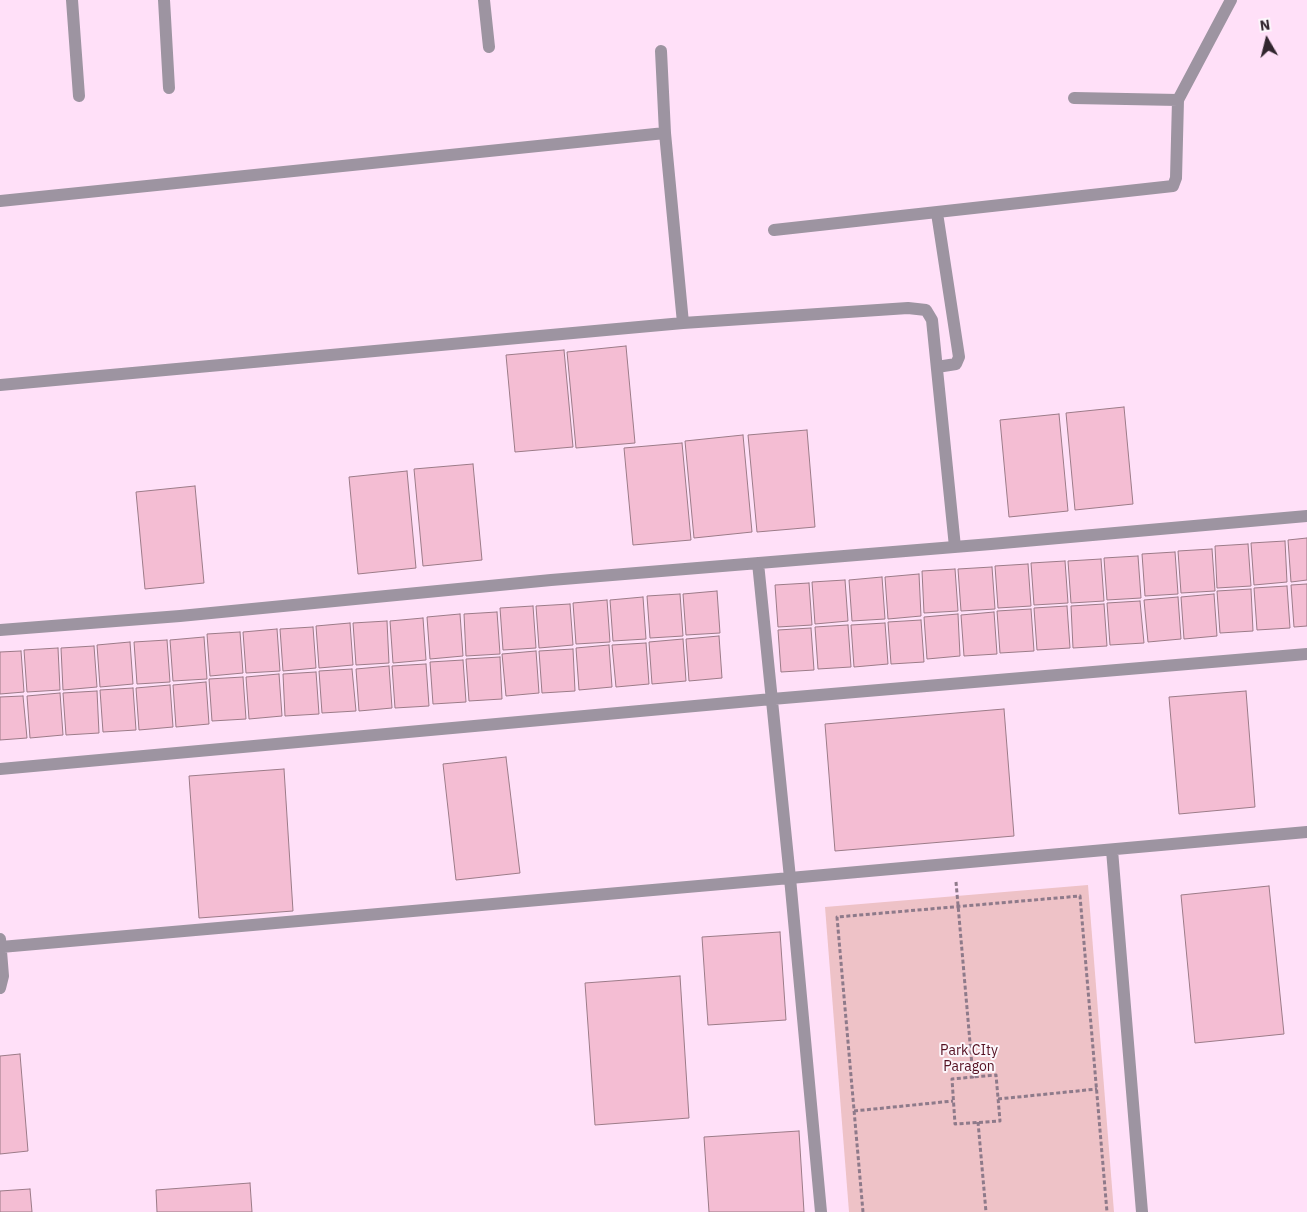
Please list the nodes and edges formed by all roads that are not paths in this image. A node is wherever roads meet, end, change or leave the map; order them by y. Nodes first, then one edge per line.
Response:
1 (72, 0) edge
2 (164, 0) edge
3 (484, 0) edge
4 (1231, 0) edge
5 (489, 47) dead end
6 (660, 51) dead end
7 (169, 88) dead end
8 (79, 96) dead end
9 (1074, 98) dead end
10 (1178, 100) junction
11 (666, 134) junction
12 (0, 201) edge
13 (937, 213) junction
14 (774, 230) dead end
15 (683, 323) junction
16 (937, 367) junction
17 (0, 385) edge
18 (1307, 516) edge
19 (955, 547) junction
20 (758, 563) junction
21 (0, 630) edge
22 (1307, 654) edge
23 (772, 699) junction
24 (0, 769) edge
25 (1307, 832) edge
26 (1112, 850) junction
27 (790, 878) junction
28 (0, 943) edge
29 (0, 988) edge
30 (821, 1212) edge
31 (1142, 1212) edge

1 - 8 street
2 - 7 street
3 - 5 street
4 - 10 street
6 - 11 street
9 - 10 street
10 - 13 street
11 - 12 street
11 - 15 street
13 - 14 street
13 - 16 street
15 - 16 street
15 - 17 street
16 - 19 street
18 - 19 street
19 - 20 street
20 - 21 street
20 - 23 street
22 - 23 street
23 - 24 street
23 - 27 street
25 - 26 street
26 - 27 street
26 - 31 street
27 - 28 street
27 - 30 street
28 - 29 street

